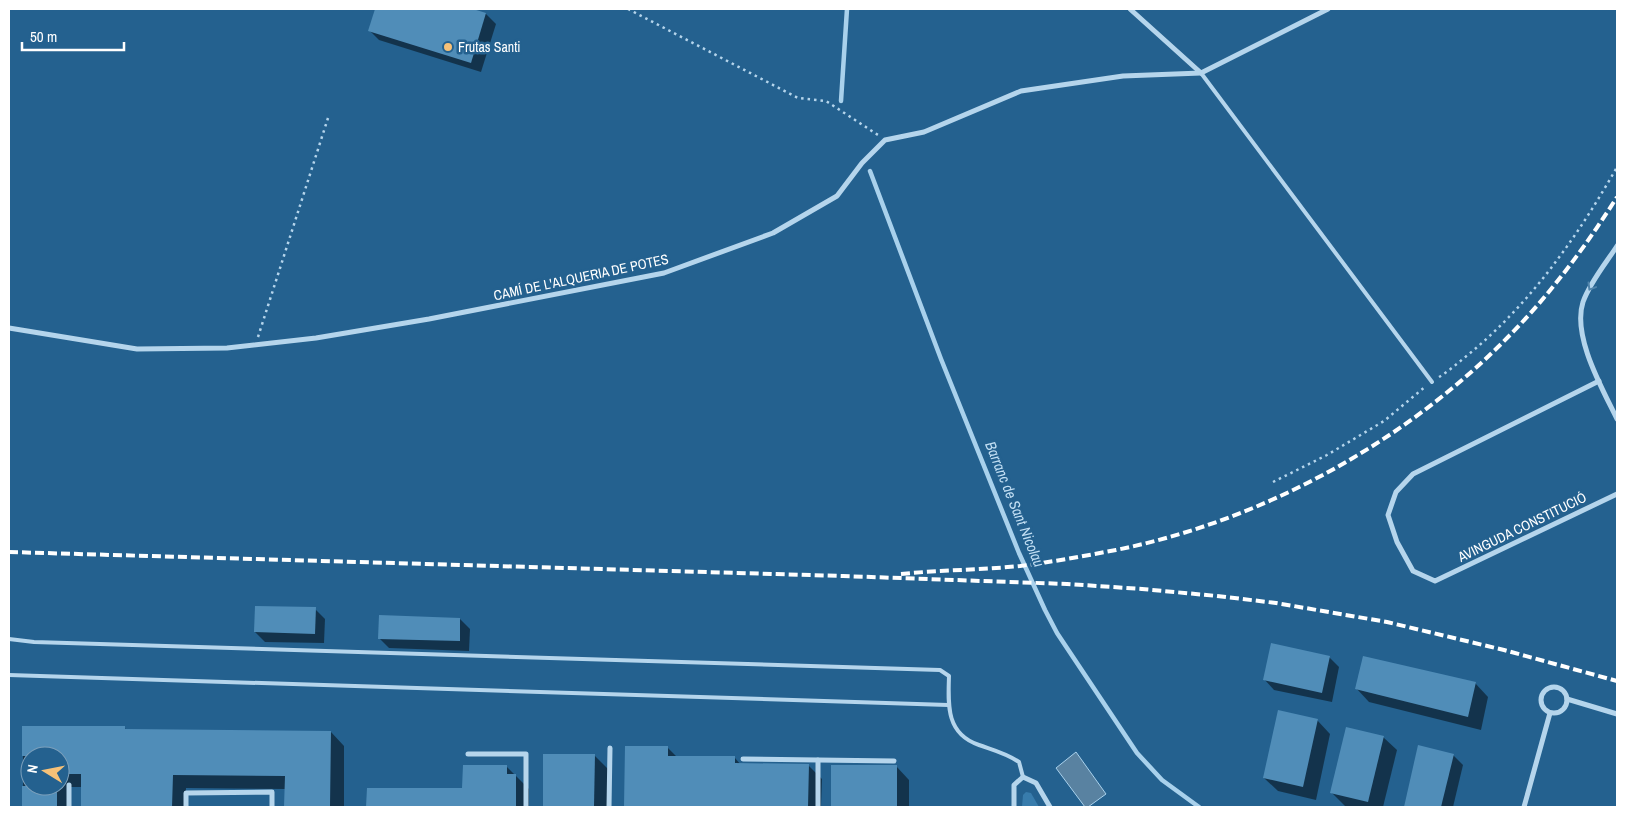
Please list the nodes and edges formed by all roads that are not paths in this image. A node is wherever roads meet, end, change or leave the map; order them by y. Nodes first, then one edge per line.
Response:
1 (1130, 9) edge
2 (1328, 9) edge
3 (1201, 73) junction
4 (1617, 246) edge
5 (9, 328) edge
6 (1599, 381) junction
7 (1432, 382) road end
8 (1617, 419) edge
9 (1617, 494) edge
10 (9, 639) edge
11 (9, 675) edge
12 (1566, 699) junction
13 (948, 705) junction
14 (1550, 713) junction
15 (1617, 714) edge
16 (610, 748) dead end
17 (468, 754) dead end
18 (743, 759) dead end
19 (818, 760) junction
20 (894, 761) dead end
21 (1022, 777) junction
22 (186, 807) edge
23 (272, 807) edge
24 (526, 807) edge
25 (609, 807) edge
26 (818, 807) edge
27 (1014, 807) edge
28 (1050, 807) edge
29 (1524, 807) edge

1 - 3 street
2 - 3 street
3 - 5 street, CAMÍ DE L'ALQUERIA DE POTES
3 - 7 lane
4 -> 6 street
6 - 8 street
6 - 9 street, AVINGUDA CONSTITUCIÓ
10 - 13 lane
11 - 13 lane
12 - 14 street
12 - 14 street
12 - 15 street
13 - 21 lane
14 - 29 street
16 - 25 street
17 - 24 street
18 - 19 street
19 - 20 street
19 - 26 street
21 - 27 street
21 - 28 street
22 - 23 street

